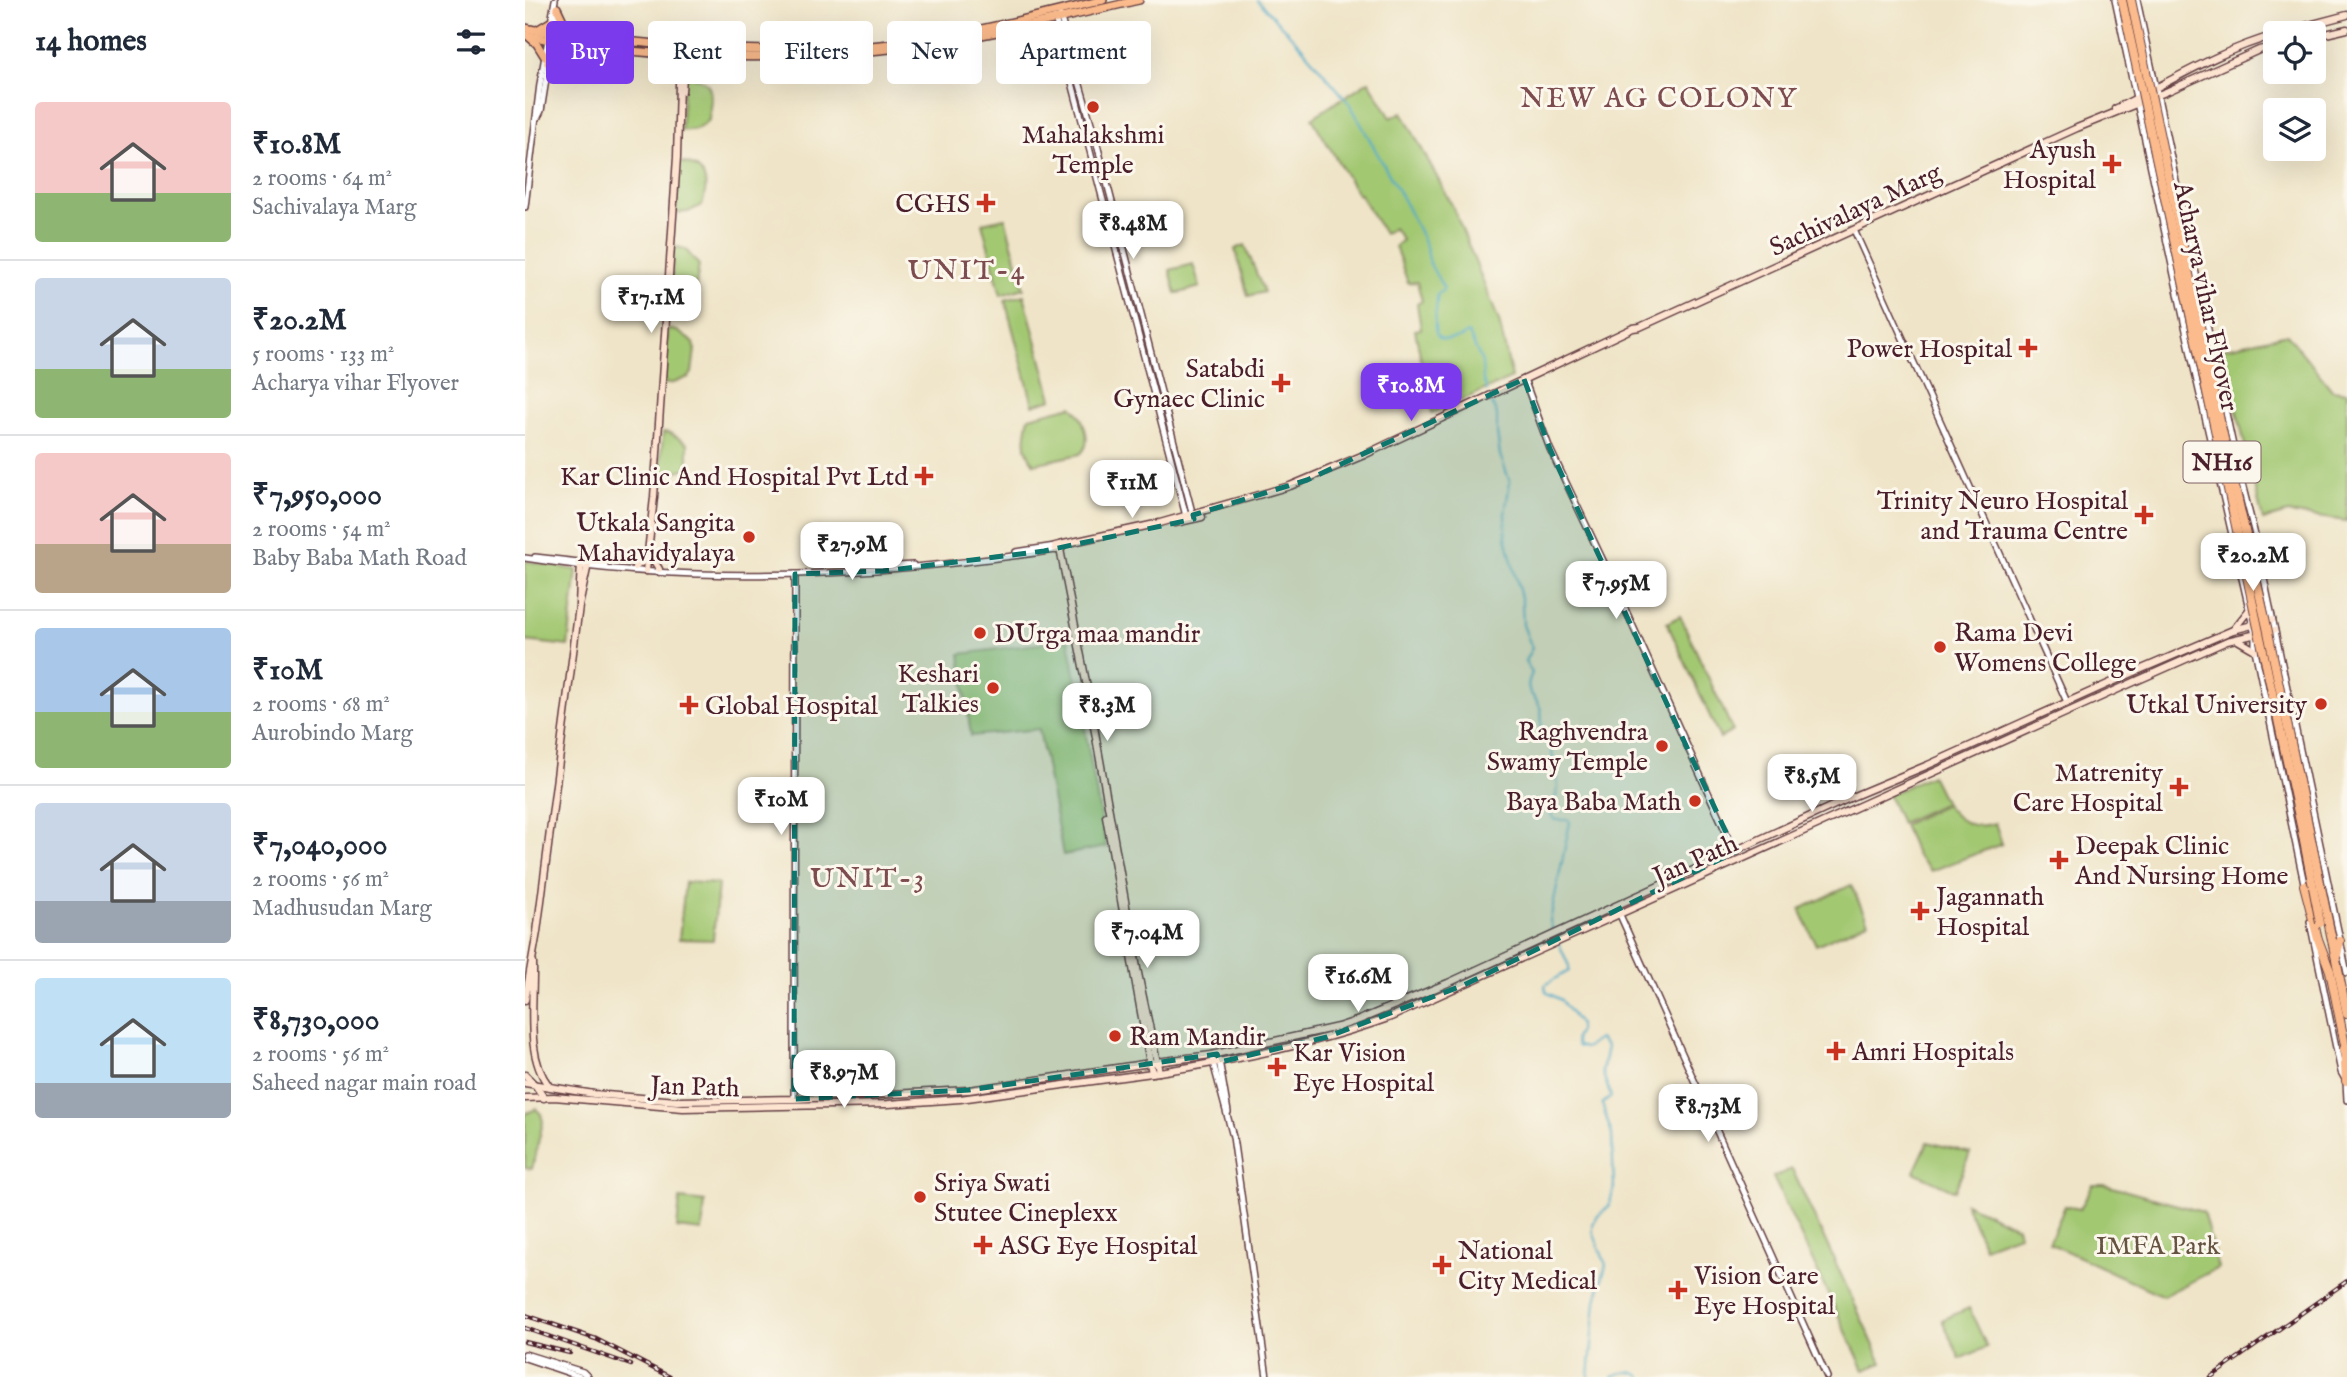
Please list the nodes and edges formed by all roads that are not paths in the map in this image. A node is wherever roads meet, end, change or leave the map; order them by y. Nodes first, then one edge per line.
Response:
1 (1103, 0) edge
2 (1139, 0) edge
3 (2115, 0) edge
4 (2122, 0) edge
5 (2131, 0) edge
6 (2137, 0) edge
7 (557, 3) edge
8 (1057, 14) junction
9 (2347, 15) edge
10 (552, 21) edge
11 (554, 21) edge
12 (564, 21) edge
13 (2325, 21) edge
14 (546, 25) edge
15 (2347, 29) edge
16 (537, 31) junction
17 (526, 33) edge
18 (546, 34) edge
19 (2326, 34) edge
20 (546, 35) edge
21 (2263, 38) edge
22 (2263, 49) edge
23 (746, 50) edge
24 (546, 58) edge
25 (546, 66) edge
26 (2132, 75) junction
27 (2155, 77) junction
28 (682, 84) edge
29 (2158, 91) junction
30 (2137, 101) junction
31 (2161, 105) junction
32 (2140, 118) junction
33 (2088, 124) junction
34 (525, 207) edge
35 (1854, 230) junction
36 (1525, 381) junction
37 (1190, 518) junction
38 (1057, 547) junction
39 (648, 551) junction
40 (525, 557) edge
41 (584, 565) junction
42 (635, 567) junction
43 (646, 569) junction
44 (659, 569) junction
45 (795, 574) junction
46 (2249, 610) junction
47 (2271, 620) junction
48 (2252, 625) junction
49 (2233, 630) junction
50 (2274, 630) junction
51 (2255, 635) junction
52 (2236, 639) junction
53 (2255, 650) junction
54 (2067, 702) junction
55 (1735, 852) junction
56 (2304, 885) junction
57 (1616, 906) junction
58 (1619, 914) junction
59 (2336, 940) junction
60 (533, 953) junction
61 (2330, 971) junction
62 (2347, 973) edge
63 (525, 1000) edge
64 (2347, 1014) edge
65 (2344, 1040) junction
66 (1214, 1054) junction
67 (2347, 1055) edge
68 (1154, 1063) junction
69 (1217, 1063) junction
70 (1155, 1073) junction
71 (525, 1076) edge
72 (2346, 1082) edge
73 (525, 1083) edge
74 (536, 1086) junction
75 (550, 1088) junction
76 (554, 1097) junction
77 (527, 1098) edge
78 (544, 1098) junction
79 (794, 1099) junction
80 (2347, 1100) edge
81 (525, 1356) edge
82 (1826, 1374) edge
83 (581, 1377) edge
84 (588, 1377) edge
85 (1267, 1377) edge

1 - 8 main road
2 - 8 main road
3 - 26 street
4 - 61 highway, Acharya vihar Flyover / NH16, bridge
5 - 59 highway, Acharya vihar Flyover / NH16, bridge
6 - 27 street
7 - 10 street
7 - 11 street
7 - 12 main road
8 - 23 main road
8 - 37 street
9 - 13 main road
14 - 16 main road
15 - 19 main road
16 - 17 main road
16 - 18 main road
17 - 20 main road
17 - 24 main road
21 - 29 main road
22 - 29 main road
25 - 34 street
26 - 27 street
26 - 30 street
27 - 29 street
28 - 39 main road
29 - 30 main road
29 - 31 street
30 - 32 street
30 - 33 main road, Sachivalaya Marg
30 - 33 main road, Sachivalaya Marg
31 - 32 street
31 - 47 street
32 - 46 street
33 - 35 main road, Sachivalaya Marg
35 - 36 main road, Sachivalaya Marg
35 - 54 street
36 - 37 main road, Sachivalaya Marg
36 - 55 street
37 - 38 main road, Sachivalaya Marg
38 - 44 street, Sachivalaya Marg
38 - 45 street, Sachivalaya Marg
38 - 68 main road
39 - 42 main road
39 - 43 main road
39 - 44 main road
40 - 41 street, Sachivalaya Marg
41 - 42 street, Sachivalaya Marg
41 - 43 street, Sachivalaya Marg
41 - 60 main road
42 - 43 street, Sachivalaya Marg
43 - 44 street, Sachivalaya Marg
43 - 45 street, Sachivalaya Marg
45 - 79 street
46 - 48 street
46 - 49 main road
47 - 48 main road, Jan Path
47 - 50 street
48 - 49 main road, Jan Path
48 - 51 street
49 - 54 main road, Jan Path
50 - 51 main road, Jan Path
50 - 59 street
51 - 52 main road, Jan Path
51 - 53 street
52 - 53 main road
52 - 58 main road, Jan Path
53 - 56 street
54 - 55 main road, Jan Path
55 - 57 main road, Jan Path
56 - 61 highway
56 - 72 street
57 - 58 street
57 - 66 main road, Jan Path
58 - 69 main road, Jan Path
58 - 82 street
59 - 62 street
59 - 64 highway, Acharya vihar Flyover / NH16
60 - 63 main road
60 - 75 main road
61 - 65 highway, NH16
65 - 67 highway, NH16
65 - 72 highway
66 - 68 main road, Jan Path
66 - 69 street
68 - 70 main road
68 - 79 main road, Jan Path
69 - 70 main road, Jan Path
69 - 85 street
70 - 76 main road, Jan Path
71 - 74 main road
72 - 80 street
73 - 74 main road, Jan Path
74 - 75 main road, Jan Path
74 - 78 main road
75 - 76 main road
75 - 79 main road, Jan Path
76 - 78 main road, Jan Path
77 - 78 main road, Jan Path
81 - 83 street
81 - 84 street

